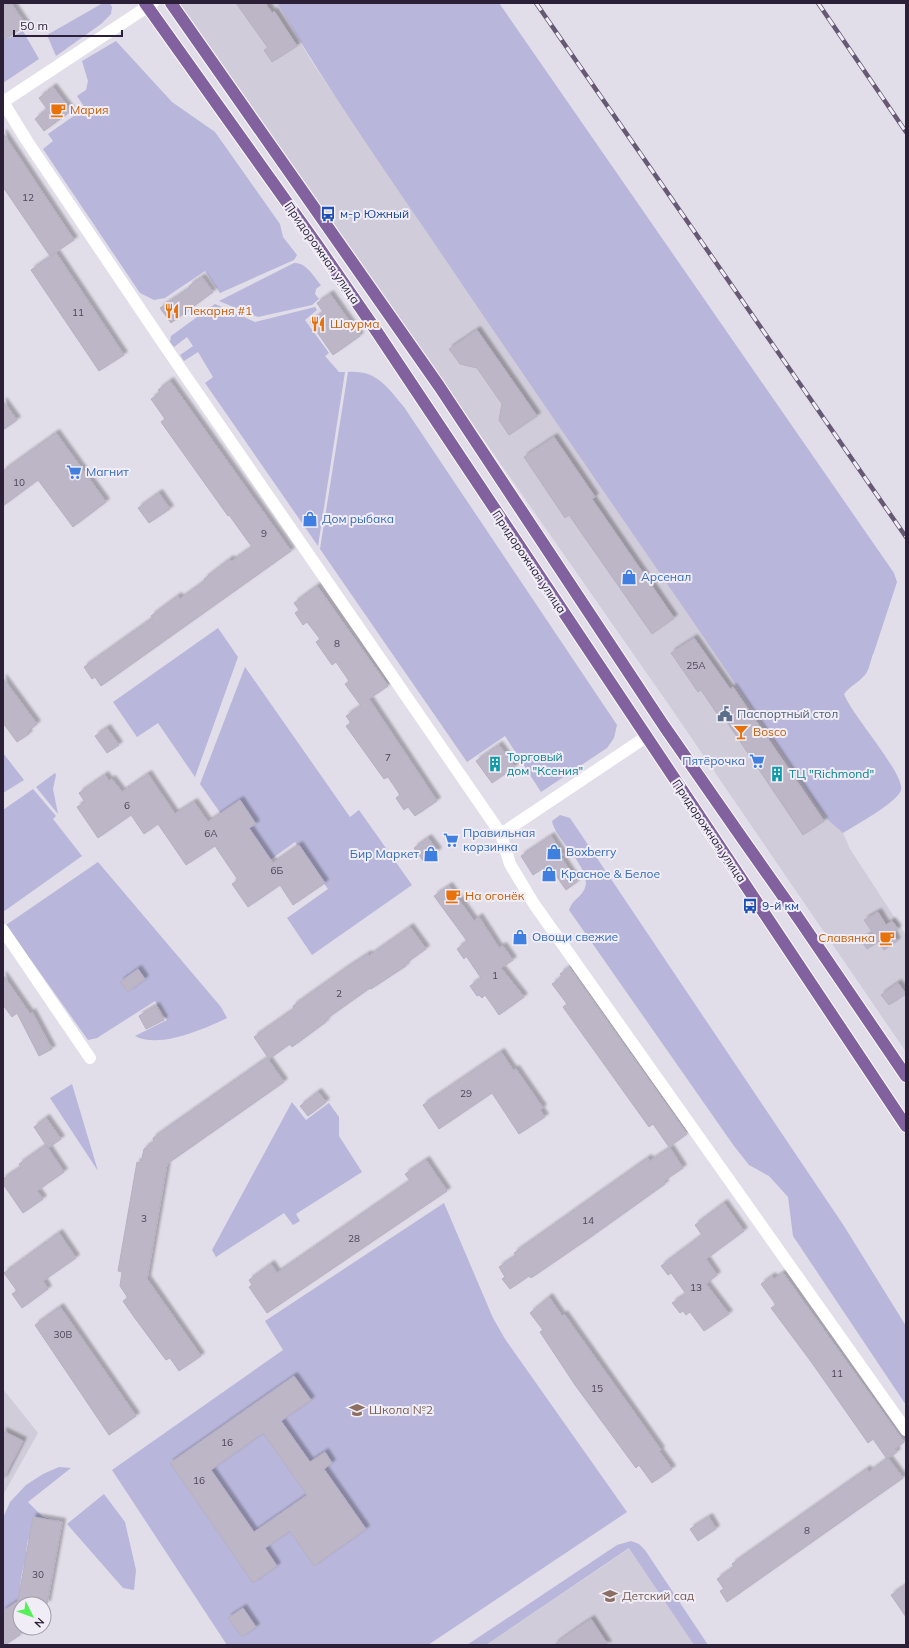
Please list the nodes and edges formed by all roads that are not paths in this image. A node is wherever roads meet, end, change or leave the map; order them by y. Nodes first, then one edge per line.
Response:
1 (171, 3) edge
2 (149, 4) edge
3 (3, 102) edge
4 (646, 737) junction
5 (501, 834) junction
6 (3, 930) edge
7 (90, 1058) dead end
8 (906, 1076) edge
9 (906, 1126) edge
10 (906, 1430) edge

1 - 8 main road
2 - 3 street
2 - 4 main road, Придорожная улица
3 - 5 street
4 - 5 street
4 - 9 main road, Придорожная улица
5 - 10 street
6 - 7 street

